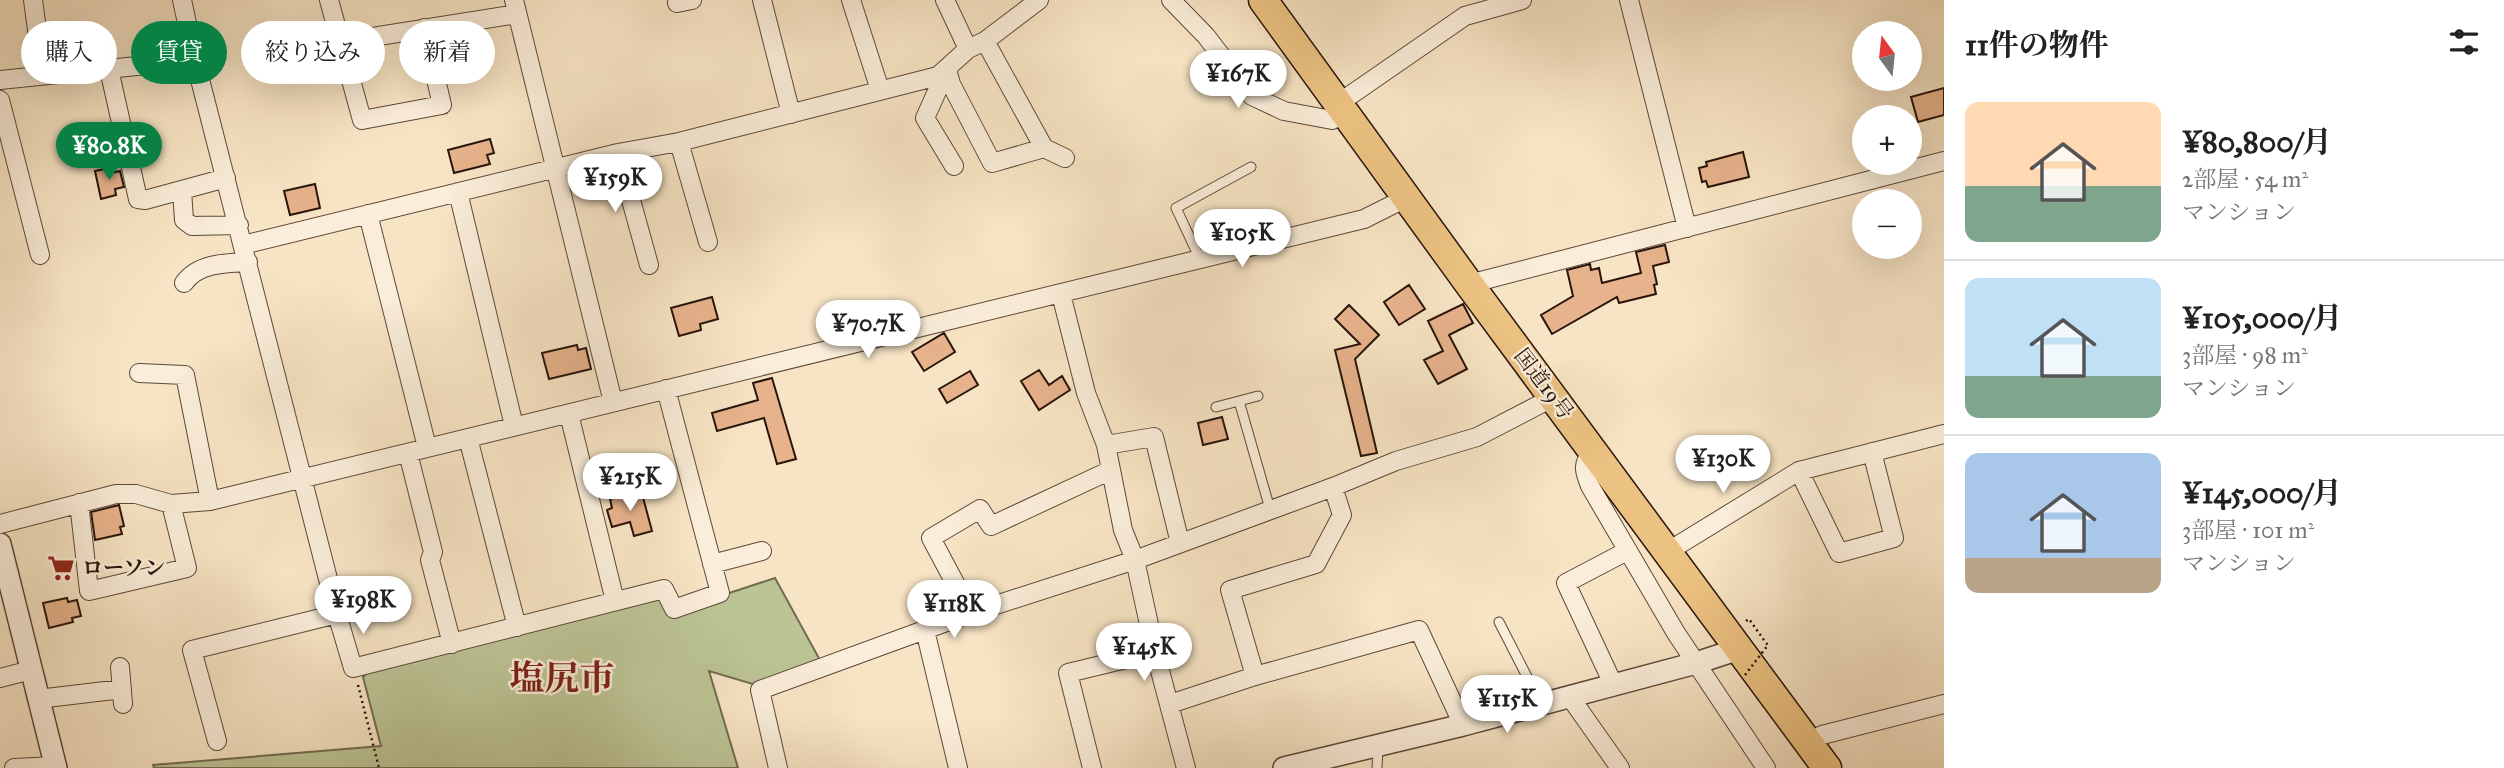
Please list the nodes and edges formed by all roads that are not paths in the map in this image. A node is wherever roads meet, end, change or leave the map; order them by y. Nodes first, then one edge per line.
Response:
1 (33, 0) edge
2 (182, 0) edge
3 (329, 0) edge
4 (762, 0) edge
5 (851, 0) edge
6 (945, 0) edge
7 (1039, 0) edge
8 (1171, 0) edge
9 (1263, 0) edge
10 (1522, 0) edge
11 (1629, 0) edge
12 (515, 7) edge
13 (36, 21) edge
14 (187, 21) edge
15 (335, 21) edge
16 (457, 21) edge
17 (985, 41) junction
18 (968, 49) junction
19 (947, 69) junction
20 (21, 78) edge
21 (0, 80) edge
22 (113, 84) edge
23 (201, 84) edge
24 (352, 84) edge
25 (437, 84) edge
26 (880, 90) junction
27 (0, 100) edge
28 (1342, 108) junction
29 (791, 114) junction
30 (679, 142) junction
31 (1044, 148) junction
32 (618, 153) junction
33 (1065, 158) dead end
34 (1944, 161) edge
35 (954, 166) dead end
36 (1251, 167) dead end
37 (556, 168) junction
38 (226, 178) junction
39 (182, 190) junction
40 (458, 192) junction
41 (1406, 198) junction
42 (368, 214) junction
43 (239, 225) junction
44 (1686, 228) junction
45 (708, 242) dead end
46 (246, 253) junction
47 (40, 255) dead end
48 (1200, 260) junction
49 (649, 265) dead end
50 (184, 283) dead end
51 (1469, 284) junction
52 (1061, 294) junction
53 (139, 373) dead end
54 (666, 389) junction
55 (1258, 396) dead end
56 (1554, 397) junction
57 (1239, 401) junction
58 (613, 402) junction
59 (1216, 407) dead end
60 (569, 414) junction
61 (514, 426) junction
62 (1944, 434) edge
63 (468, 438) junction
64 (1106, 445) junction
65 (427, 447) junction
66 (1594, 451) junction
67 (1872, 452) junction
68 (408, 453) junction
69 (1111, 470) junction
70 (1800, 471) junction
71 (303, 479) junction
72 (1333, 488) junction
73 (210, 501) junction
74 (79, 503) junction
75 (171, 504) junction
76 (1270, 509) junction
77 (0, 524) edge
78 (1180, 543) junction
79 (0, 544) edge
80 (762, 551) dead end
81 (1627, 551) junction
82 (1667, 552) junction
83 (1135, 560) junction
84 (712, 564) junction
85 (615, 601) junction
86 (971, 613) junction
87 (337, 614) junction
88 (1499, 622) dead end
89 (517, 626) junction
90 (925, 630) junction
91 (452, 644) junction
92 (1155, 652) junction
93 (1742, 662) junction
94 (1696, 663) junction
95 (120, 667) dead end
96 (31, 670) junction
97 (1255, 676) junction
98 (0, 678) edge
99 (1614, 686) junction
100 (1570, 697) junction
101 (38, 699) junction
102 (1170, 704) junction
103 (1944, 704) edge
104 (1541, 705) junction
105 (1463, 725) junction
106 (217, 741) dead end
107 (1809, 744) junction
108 (1378, 745) junction
109 (56, 767) edge
110 (14, 768) edge
111 (778, 768) edge
112 (958, 768) edge
113 (1092, 768) edge
114 (1186, 768) edge
115 (1284, 768) edge
116 (1377, 768) edge
117 (1620, 768) edge
118 (1766, 768) edge
119 (1827, 768) edge

1 - 13 street
2 - 14 street
3 - 15 street
4 - 29 street
5 - 26 street
6 - 18 street
7 - 17 street
8 - 28 street
9 - 28 highway, 国道19号
10 - 28 street
11 - 44 street
12 - 16 street
12 - 37 street
17 - 18 street
17 - 31 street
18 - 19 street
19 - 26 street
19 - 31 street
19 - 35 street
20 - 21 street
22 - 39 street
23 - 38 street
24 - 25 street
26 - 29 street
27 - 47 street
28 - 41 highway, 国道19号
29 - 30 street
30 - 32 street
30 - 45 street
31 - 33 street
32 - 37 street
32 - 49 street
34 - 44 street
36 - 48 lane
37 - 40 street
37 - 58 street
38 - 39 street
38 - 43 street
39 - 43 street
40 - 42 street
40 - 61 street
41 - 48 street
41 - 51 highway, 国道19号
42 - 46 street
42 - 65 street
43 - 46 street
44 - 51 street
46 - 50 street
46 - 71 street
48 - 52 street
51 - 56 highway, 国道19号
52 - 54 street
52 - 64 street
53 - 73 street
54 - 58 street
54 - 84 street
55 - 57 lane
56 - 66 highway, 国道19号
56 - 72 street
57 - 59 lane
57 - 76 lane
58 - 60 street
60 - 61 street
60 - 85 street
61 - 63 street
62 - 67 street
63 - 65 street
63 - 89 street
64 - 69 street
64 - 78 street
65 - 68 street
66 - 81 street
66 - 82 highway, 国道19号
67 - 70 street
67 - 70 street
68 - 71 street
68 - 91 street
69 - 83 street
69 - 86 street
70 - 82 street
71 - 73 street
71 - 87 street
72 - 76 street
72 - 97 street
73 - 75 street
74 - 75 street
74 - 75 street
74 - 77 street
76 - 78 street
78 - 83 street
79 - 96 street
80 - 84 street
81 - 94 street
81 - 99 street
82 - 93 highway, 国道19号
83 - 86 street
83 - 92 street
84 - 85 street
85 - 89 street
86 - 90 street
87 - 91 street
87 - 106 street
88 - 104 lane
89 - 91 street
90 - 111 street
90 - 112 street
92 - 102 street
92 - 113 street
93 - 94 street
93 - 107 highway, 国道19号
94 - 99 street
94 - 118 street
95 - 101 street
96 - 98 street
96 - 101 street
97 - 102 street
97 - 105 street
99 - 100 street
100 - 104 street
100 - 117 street
101 - 109 street
102 - 114 street
103 - 107 street
104 - 105 street
105 - 108 street
107 - 119 highway, 国道19号
108 - 115 street
108 - 116 lane
109 - 110 street

